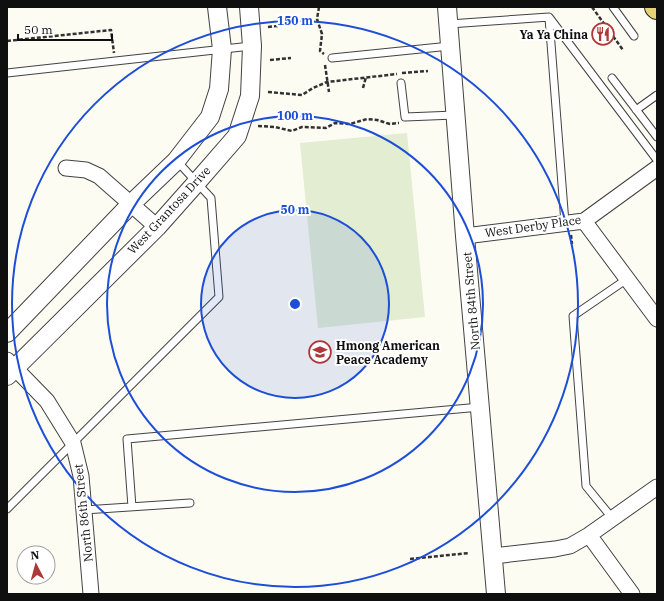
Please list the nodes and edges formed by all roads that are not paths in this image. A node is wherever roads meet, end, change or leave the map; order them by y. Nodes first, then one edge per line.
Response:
1 (217, 7) edge
2 (249, 7) edge
3 (613, 7) edge
4 (448, 16) edge
5 (549, 17) junction
6 (634, 36) dead end
7 (252, 46) junction
8 (450, 46) junction
9 (222, 49) junction
10 (328, 59) road end
11 (7, 73) edge
12 (612, 78) dead end
13 (401, 83) dead end
14 (657, 95) edge
15 (636, 110) junction
16 (456, 115) junction
17 (657, 137) edge
18 (657, 160) edge
19 (176, 161) junction
20 (66, 168) dead end
21 (657, 168) edge
22 (197, 182) junction
23 (131, 204) junction
24 (584, 221) junction
25 (564, 223) junction
26 (157, 227) junction
27 (465, 236) junction
28 (627, 279) junction
29 (657, 319) edge
30 (7, 333) edge
31 (9, 368) edge
32 (480, 407) junction
33 (73, 443) junction
34 (657, 488) edge
35 (190, 503) dead end
36 (132, 507) junction
37 (7, 509) edge
38 (84, 510) junction
39 (613, 519) junction
40 (590, 535) junction
41 (493, 556) junction
42 (91, 594) edge
43 (496, 594) edge
44 (632, 594) edge

1 - 9 street
2 - 7 street, West Grantosa Drive
3 - 6 lane
4 - 5 lane
4 - 8 street, North 84th Street
5 - 18 lane
5 - 25 lane
7 - 9 lane
7 - 22 street, West Grantosa Drive
8 - 10 lane
8 - 16 street, North 84th Street
9 - 11 lane
9 - 19 street
12 - 15 lane
13 - 16 lane
14 - 15 lane
15 - 17 lane
16 - 27 street, North 84th Street
19 - 22 lane
19 - 23 street
20 - 23 street
21 - 24 street, West Derby Place
22 - 26 street, West Grantosa Drive
22 - 33 lane
23 - 26 street
23 - 30 street
24 - 25 street, West Derby Place
24 - 28 street
25 - 27 street, West Derby Place
26 - 31 street, West Grantosa Drive
27 - 32 street, North 84th Street
28 - 29 street
28 - 39 lane
31 - 33 street, North 86th Street
32 - 36 lane
32 - 41 street, North 84th Street
33 - 37 lane
33 - 38 street, North 86th Street
34 - 39 street
35 - 36 lane
36 - 38 lane
38 - 42 street, North 86th Street
39 - 40 street
40 - 41 street
40 - 44 street
41 - 43 street, North 84th Street

